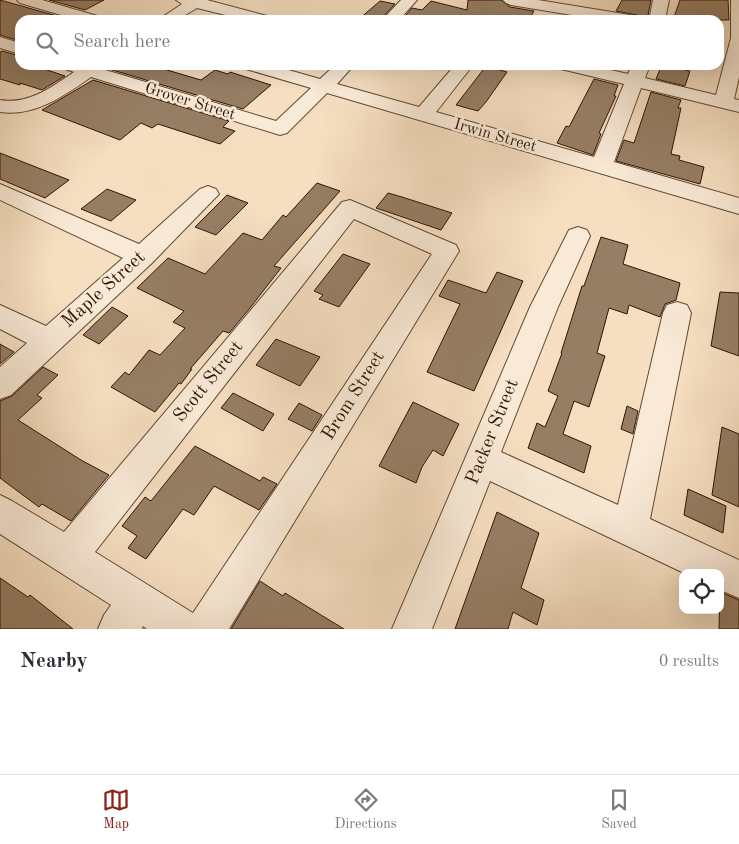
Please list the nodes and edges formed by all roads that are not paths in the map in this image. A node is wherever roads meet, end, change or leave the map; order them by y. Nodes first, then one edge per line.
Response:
1 (25, 0) edge
2 (409, 0) edge
3 (661, 0) edge
4 (739, 0) edge
5 (192, 1) edge
6 (511, 5) edge
7 (577, 6) edge
8 (78, 15) edge
9 (173, 15) edge
10 (246, 15) edge
11 (395, 15) edge
12 (611, 15) edge
13 (658, 15) edge
14 (735, 38) edge
15 (0, 42) edge
16 (15, 46) edge
17 (81, 70) edge
18 (94, 70) edge
19 (269, 70) edge
20 (340, 70) edge
21 (460, 70) edge
22 (611, 70) edge
23 (637, 73) edge
24 (324, 86) junction
25 (731, 104) edge
26 (0, 106) edge
27 (423, 115) junction
28 (601, 167) junction
29 (0, 191) edge
30 (208, 194) dead end
31 (739, 206) edge
32 (350, 208) joint
33 (578, 236) dead end
34 (143, 256) junction
35 (677, 313) dead end
36 (0, 316) edge
37 (48, 340) junction
38 (0, 386) edge
39 (482, 460) junction
40 (0, 513) edge
41 (630, 528) junction
42 (68, 556) junction
43 (739, 579) edge
44 (128, 615) edge
45 (183, 629) edge
46 (206, 629) edge
47 (412, 629) edge

1 - 8 street
2 - 11 street
3 - 13 street
4 - 14 street
5 - 9 street
5 - 10 street
6 - 7 street
7 - 12 street
14 - 25 street
15 - 16 street
17 - 26 street
18 - 24 street, Grover Street
19 - 24 street, Irwin Street
20 - 24 street
21 - 27 street
22 - 23 street
23 - 25 street
23 - 28 street
24 - 27 street, Irwin Street
27 - 28 street, Irwin Street
28 - 31 street, Irwin Street
29 - 34 street
30 - 34 street, Maple Street
32 - 42 street, Scott Street
32 - 46 street, Brom Street
33 - 39 street, Packer Street
34 - 37 street, Maple Street
35 - 41 street
36 - 37 street
37 - 38 street, Maple Street
39 - 41 street
39 - 47 street, Packer Street
40 - 42 street
41 - 43 street
42 - 44 street
44 - 45 street

